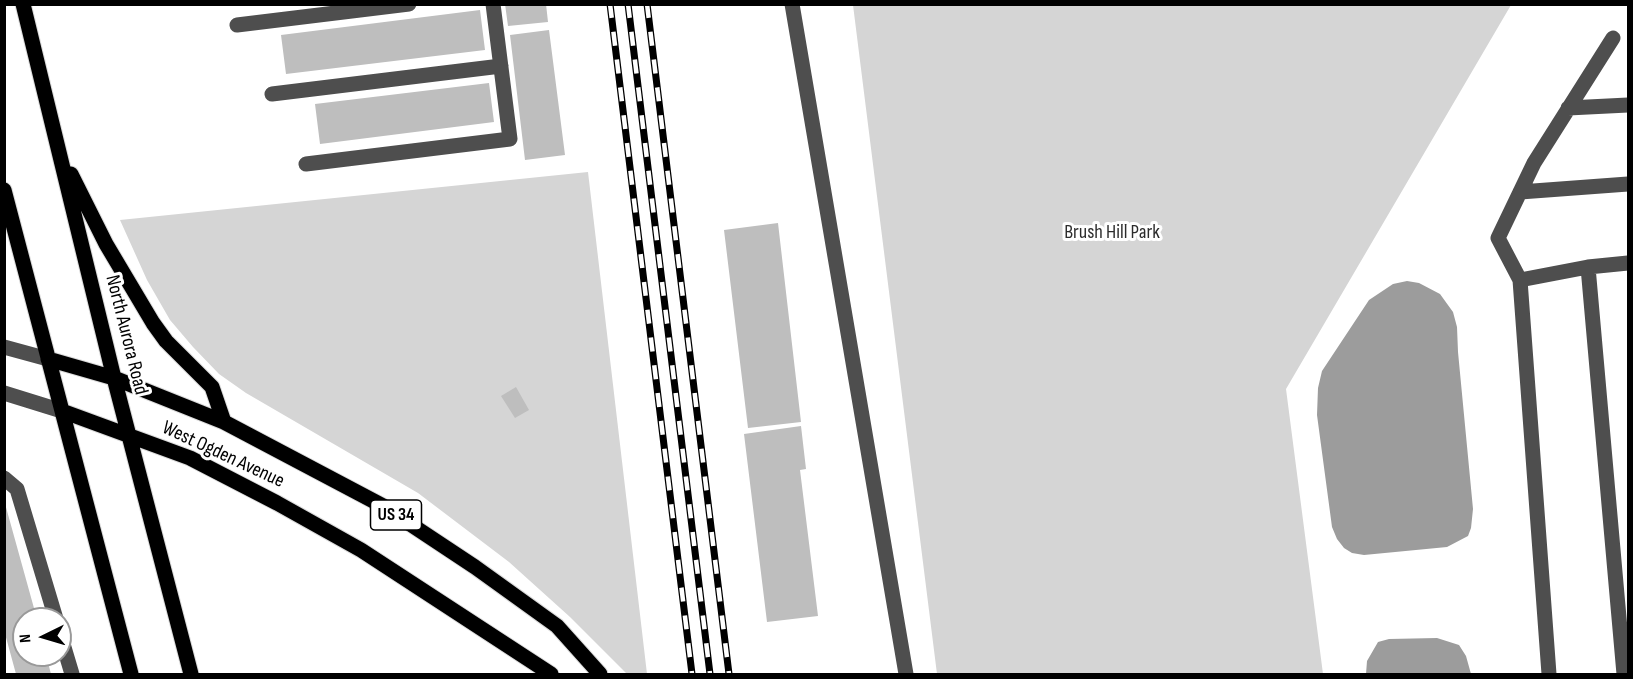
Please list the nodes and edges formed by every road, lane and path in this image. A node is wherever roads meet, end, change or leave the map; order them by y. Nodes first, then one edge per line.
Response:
1 (23, 4) edge
2 (409, 4) edge
3 (494, 4) edge
4 (792, 4) edge
5 (237, 25) dead end
6 (1613, 38) dead end
7 (501, 66) junction
8 (272, 94) dead end
9 (1629, 105) edge
10 (1568, 108) junction
11 (59, 150) junction
12 (306, 164) dead end
13 (1629, 184) edge
14 (4, 190) edge
15 (1520, 192) junction
16 (1629, 263) edge
17 (1588, 267) junction
18 (1520, 280) junction
19 (4, 347) edge
20 (48, 359) junction
21 (114, 378) junction
22 (4, 393) edge
23 (62, 411) junction
24 (224, 422) junction
25 (130, 435) junction
26 (4, 478) edge
27 (52, 607) edge
28 (131, 675) edge
29 (191, 675) edge
30 (551, 675) edge
31 (600, 675) edge
32 (906, 675) edge
33 (1549, 675) edge
34 (1624, 675) edge

1 - 11 main road, North Aurora Road
2 - 5 street
3 - 7 street
4 - 32 street
6 - 10 street
7 - 8 street
7 - 12 street
9 - 10 street
10 - 15 street
11 - 21 main road, North Aurora Road
11 - 24 main road, West Ogden Avenue
13 - 15 street
14 - 20 main road
15 - 18 street
16 - 17 street
17 - 18 street
17 - 34 street
18 - 33 street
19 - 20 street
20 - 21 main road
20 - 23 main road
21 - 24 main road
21 - 25 main road, North Aurora Road
22 - 23 street
23 - 25 main road, West Ogden Avenue / US 34
23 - 28 main road
24 - 31 main road, West Ogden Avenue / US 34
25 - 29 main road, North Aurora Road
25 - 30 main road, West Ogden Avenue / US 34
26 - 27 street

